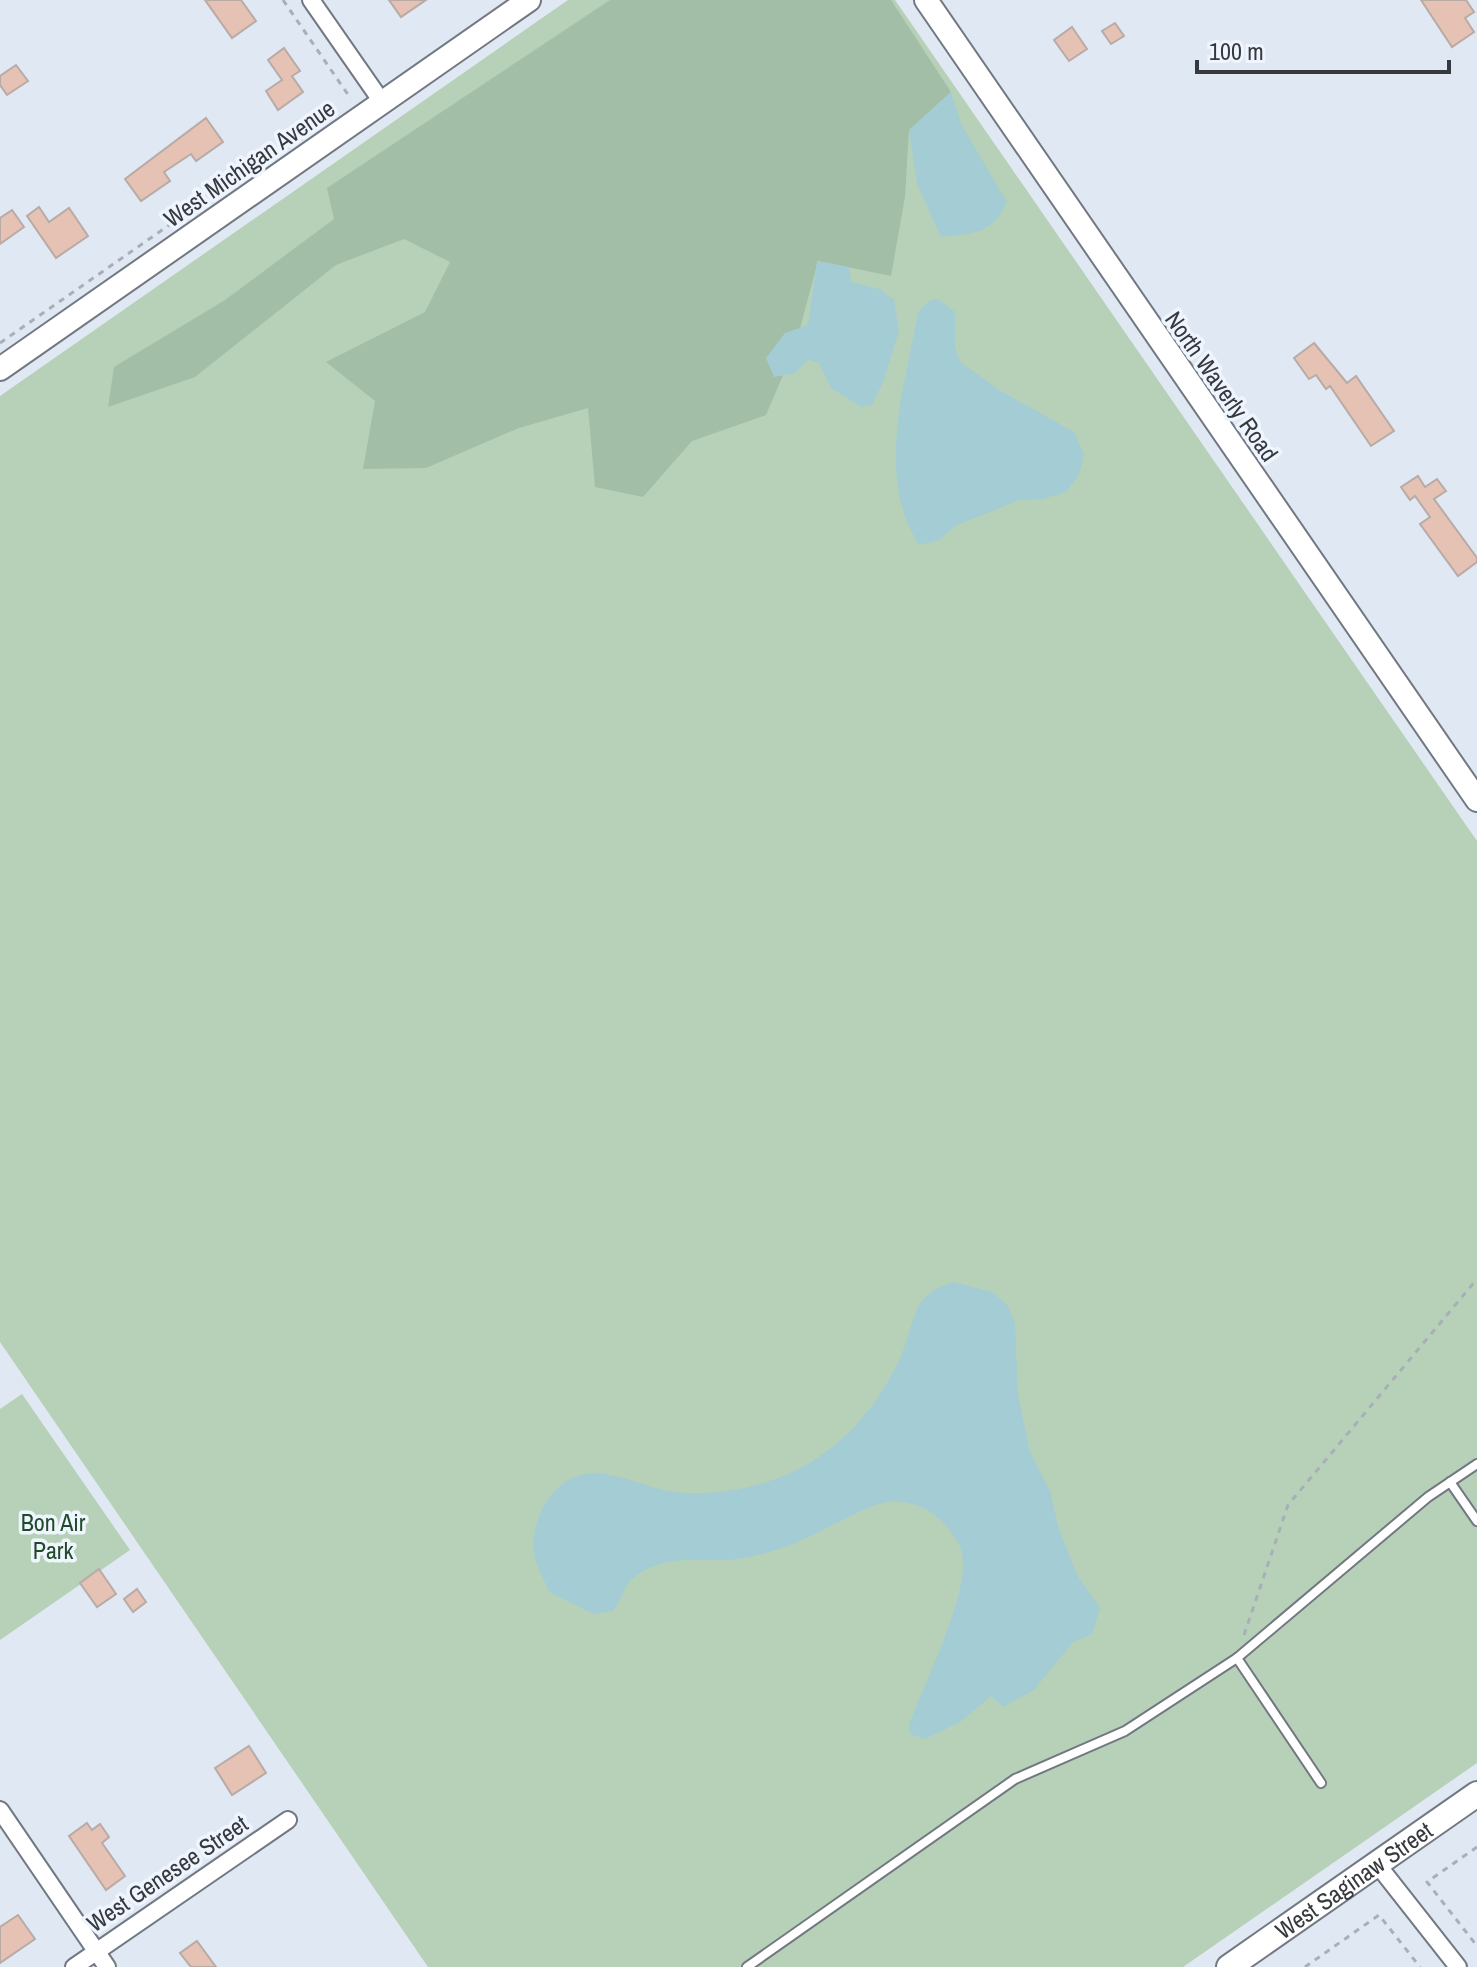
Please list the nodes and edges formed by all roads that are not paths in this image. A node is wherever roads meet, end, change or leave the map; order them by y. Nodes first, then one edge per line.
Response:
1 (311, 0) edge
2 (926, 0) edge
3 (516, 3) edge
4 (382, 102) junction
5 (0, 369) edge
6 (1477, 800) edge
7 (1477, 1464) edge
8 (1450, 1482) junction
9 (1477, 1521) edge
10 (1237, 1658) junction
11 (1321, 1783) dead end
12 (1477, 1794) edge
13 (0, 1810) edge
14 (288, 1820) dead end
15 (1377, 1864) junction
16 (96, 1951) junction
17 (74, 1967) edge
18 (107, 1967) edge
19 (747, 1967) edge
20 (1229, 1967) edge
21 (1458, 1967) edge

1 - 4 street
2 - 6 main road, North Waverly Road
3 - 4 main road, West Michigan Avenue
4 - 5 main road, West Michigan Avenue
7 - 8 lane
8 - 9 lane
8 - 10 lane
10 - 11 lane
10 - 19 lane
12 - 15 main road, West Saginaw Street
13 - 16 street
14 - 16 street, West Genesee Street
15 - 20 main road, West Saginaw Street
15 - 21 street
16 - 17 street, West Genesee Street
16 - 18 street

